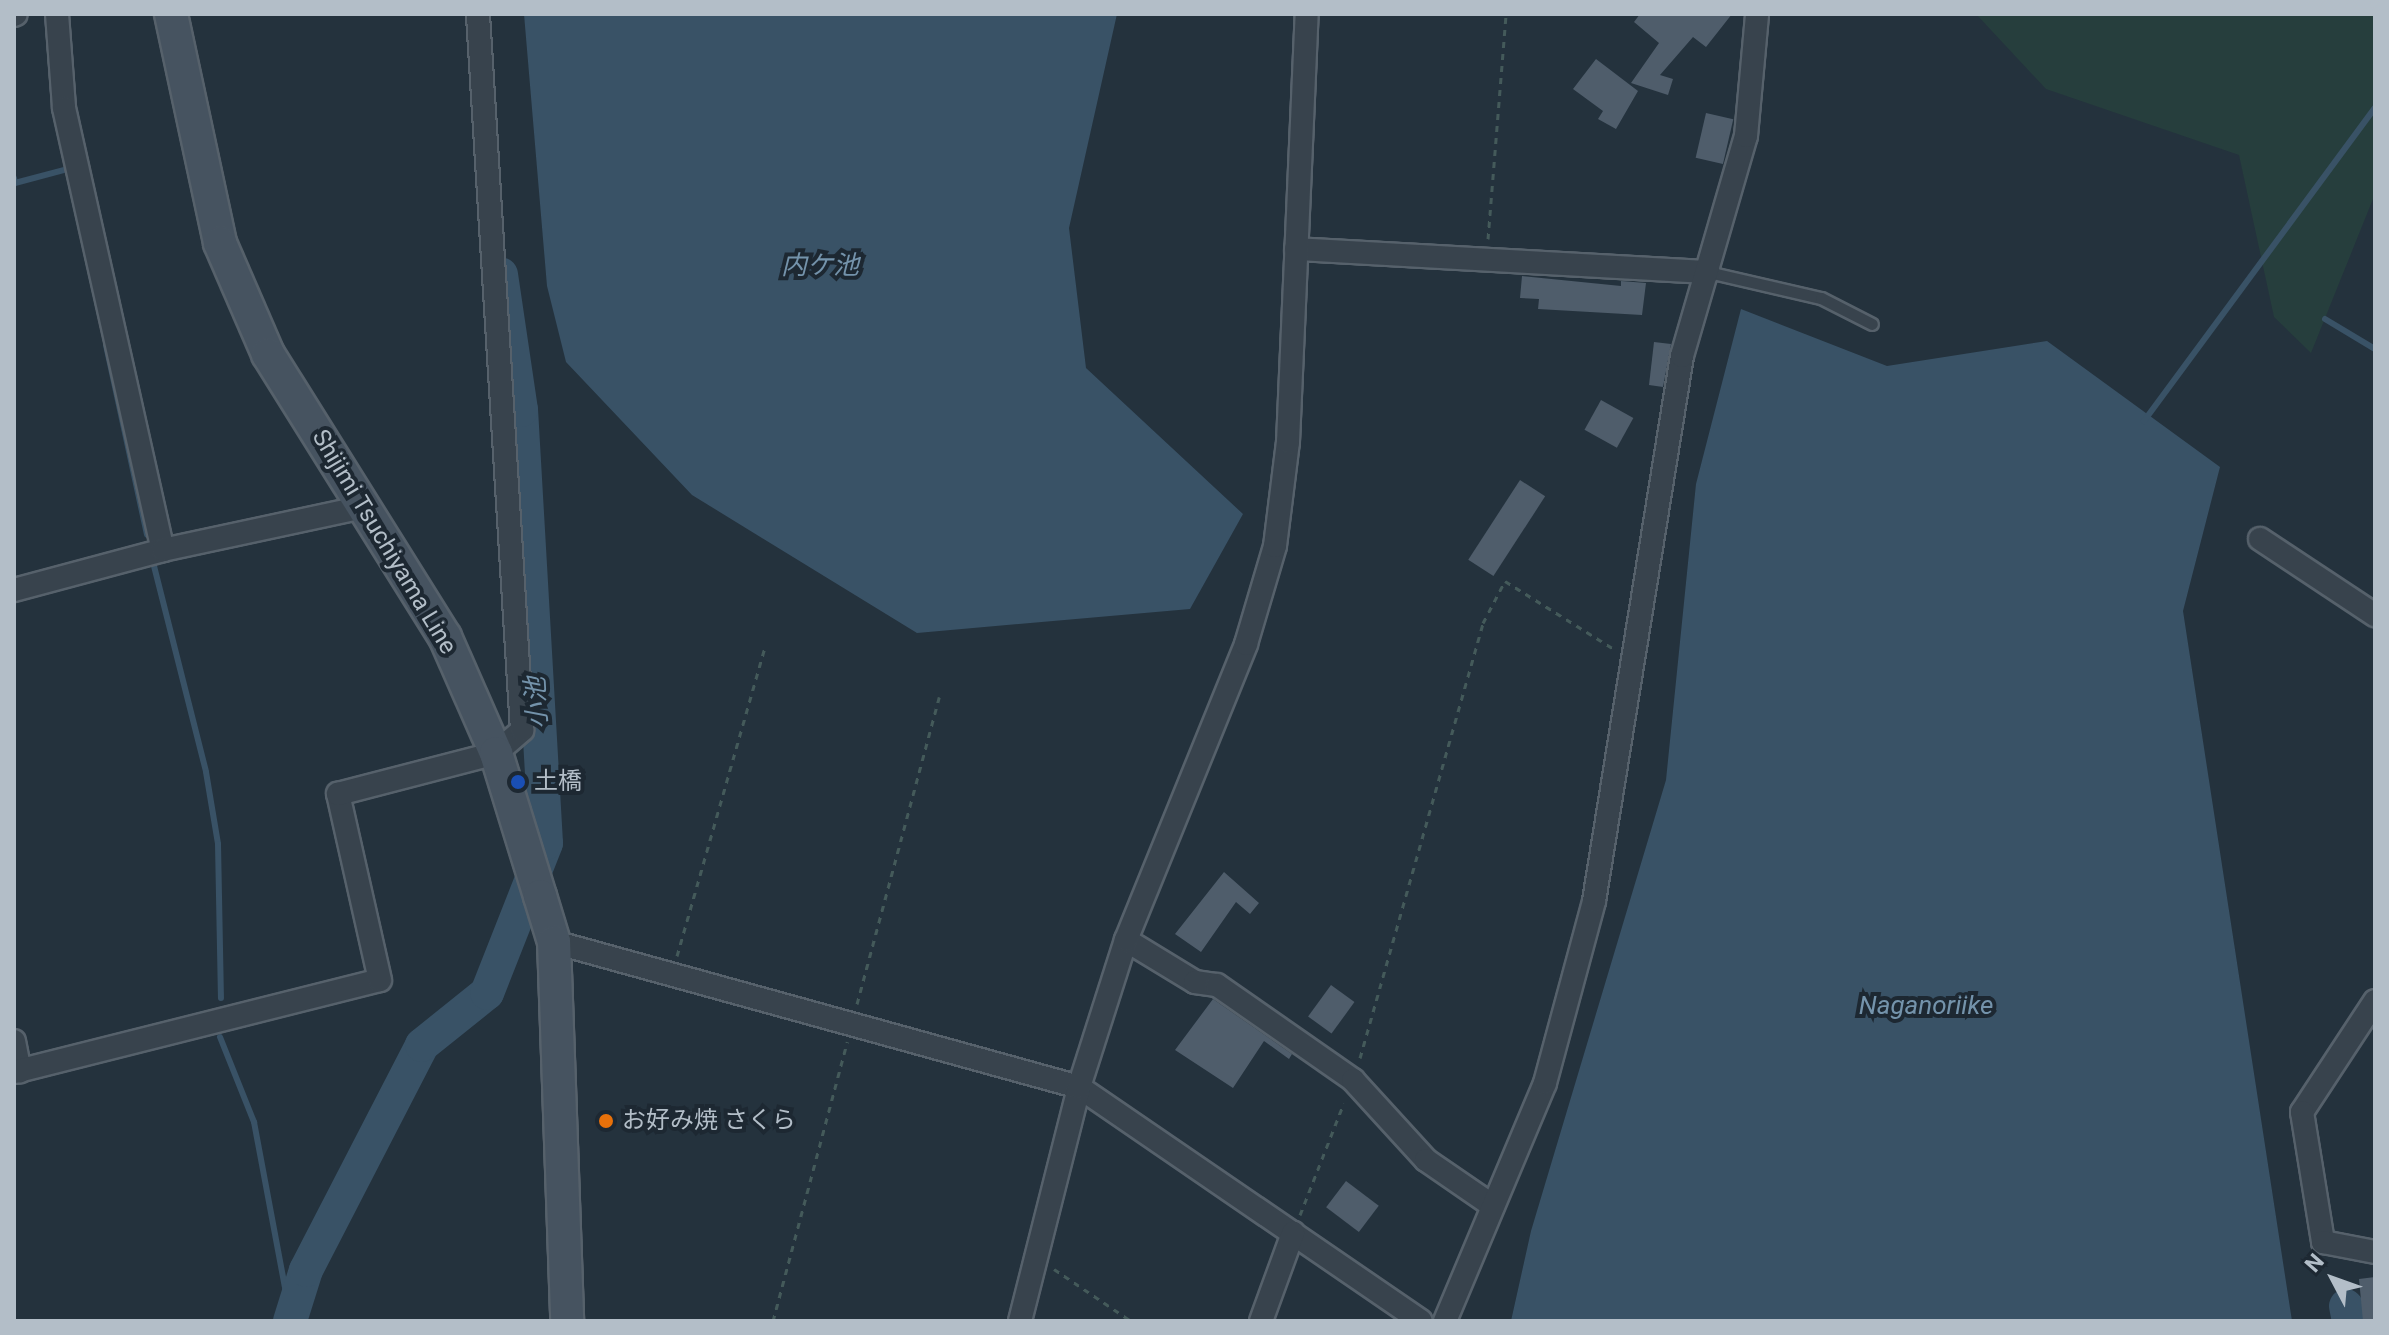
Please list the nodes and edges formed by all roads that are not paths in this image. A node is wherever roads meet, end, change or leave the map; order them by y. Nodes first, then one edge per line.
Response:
1 (57, 14) edge
2 (171, 14) edge
3 (478, 14) edge
4 (1307, 14) edge
5 (1757, 14) edge
6 (1296, 249) junction
7 (1708, 272) junction
8 (1872, 324) dead end
9 (364, 507) junction
10 (2260, 539) dead end
11 (163, 550) junction
12 (14, 590) edge
13 (2375, 615) edge
14 (496, 753) junction
15 (1126, 940) junction
16 (554, 942) junction
17 (2375, 1001) edge
18 (14, 1041) edge
19 (17, 1071) edge
20 (1079, 1087) junction
21 (1493, 1206) junction
22 (1293, 1233) junction
23 (2375, 1252) edge
24 (567, 1321) edge
25 (1020, 1321) edge
26 (1261, 1321) edge
27 (1421, 1321) edge
28 (1445, 1321) edge

1 - 11 street
2 - 9 main road, Shijimi Tsuchiyama Line
3 - 14 street
4 - 6 street
5 - 7 street
6 - 7 street
6 - 15 street
7 - 8 lane
7 - 21 street
9 - 11 street
9 - 14 main road, Shijimi Tsuchiyama Line
10 - 13 street
11 - 12 street
14 - 16 main road, Shijimi Tsuchiyama Line
14 - 19 street
15 - 20 street
15 - 21 street
16 - 20 street
16 - 24 main road, Shijimi Tsuchiyama Line
17 - 23 street
18 - 19 street
20 - 22 street
20 - 25 street
21 - 28 street
22 - 26 street
22 - 27 street

